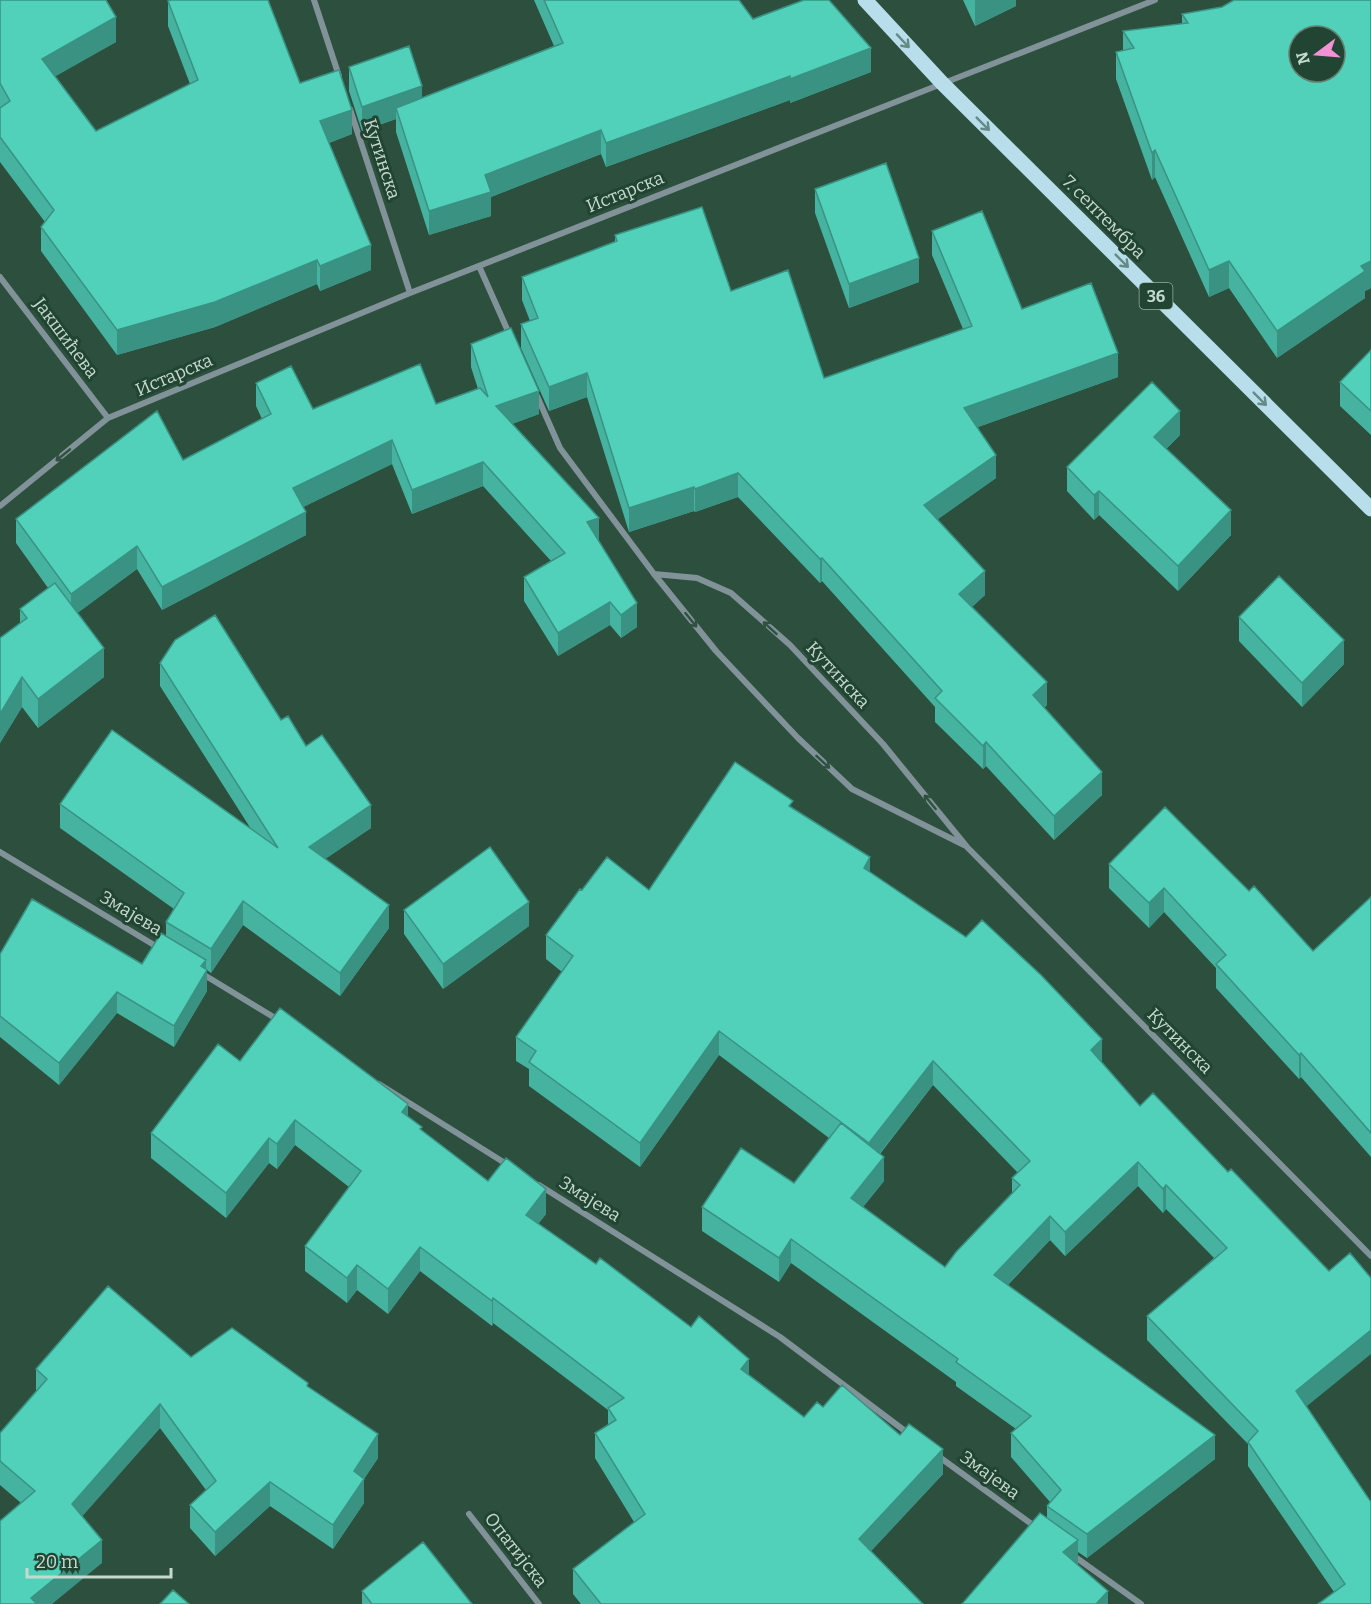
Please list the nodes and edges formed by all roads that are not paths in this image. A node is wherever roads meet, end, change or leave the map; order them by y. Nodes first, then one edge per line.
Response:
1 (314, 0) edge
2 (865, 0) edge
3 (1155, 0) edge
4 (340, 79) edge
5 (942, 83) junction
6 (348, 101) edge
7 (479, 266) junction
8 (0, 277) edge
9 (410, 293) junction
10 (512, 341) edge
11 (536, 394) edge
12 (108, 418) junction
13 (0, 506) edge
14 (1371, 509) edge
15 (654, 574) junction
16 (967, 847) junction
17 (0, 852) edge
18 (164, 951) edge
19 (195, 969) edge
20 (287, 1026) edge
21 (368, 1076) edge
22 (519, 1172) edge
23 (529, 1178) edge
24 (1371, 1256) edge
25 (918, 1441) edge
26 (927, 1448) edge
27 (469, 1514) dead end
28 (1038, 1530) edge
29 (1066, 1550) edge
30 (539, 1604) edge
31 (1141, 1604) edge

1 - 4 street
2 -> 5 main road, 7. септембра / 36
3 - 5 street, Истарска
5 - 7 street, Истарска
5 -> 14 main road, 7. септембра / 36
6 - 9 street, Кутинска
7 - 9 street, Истарска
7 - 10 street
8 - 12 street, Јакшићева
9 - 12 street, Истарска
11 - 15 street, Кутинска
12 -> 13 street, Истарска
15 -> 16 street, Кутинска
16 -> 15 street, Кутинска
16 - 24 street, Кутинска
17 - 18 street, Змајева
19 - 20 street
21 - 22 street
23 - 25 street, Змајева
26 - 28 street, Змајева
27 - 30 street, Опатијска
29 - 31 street

